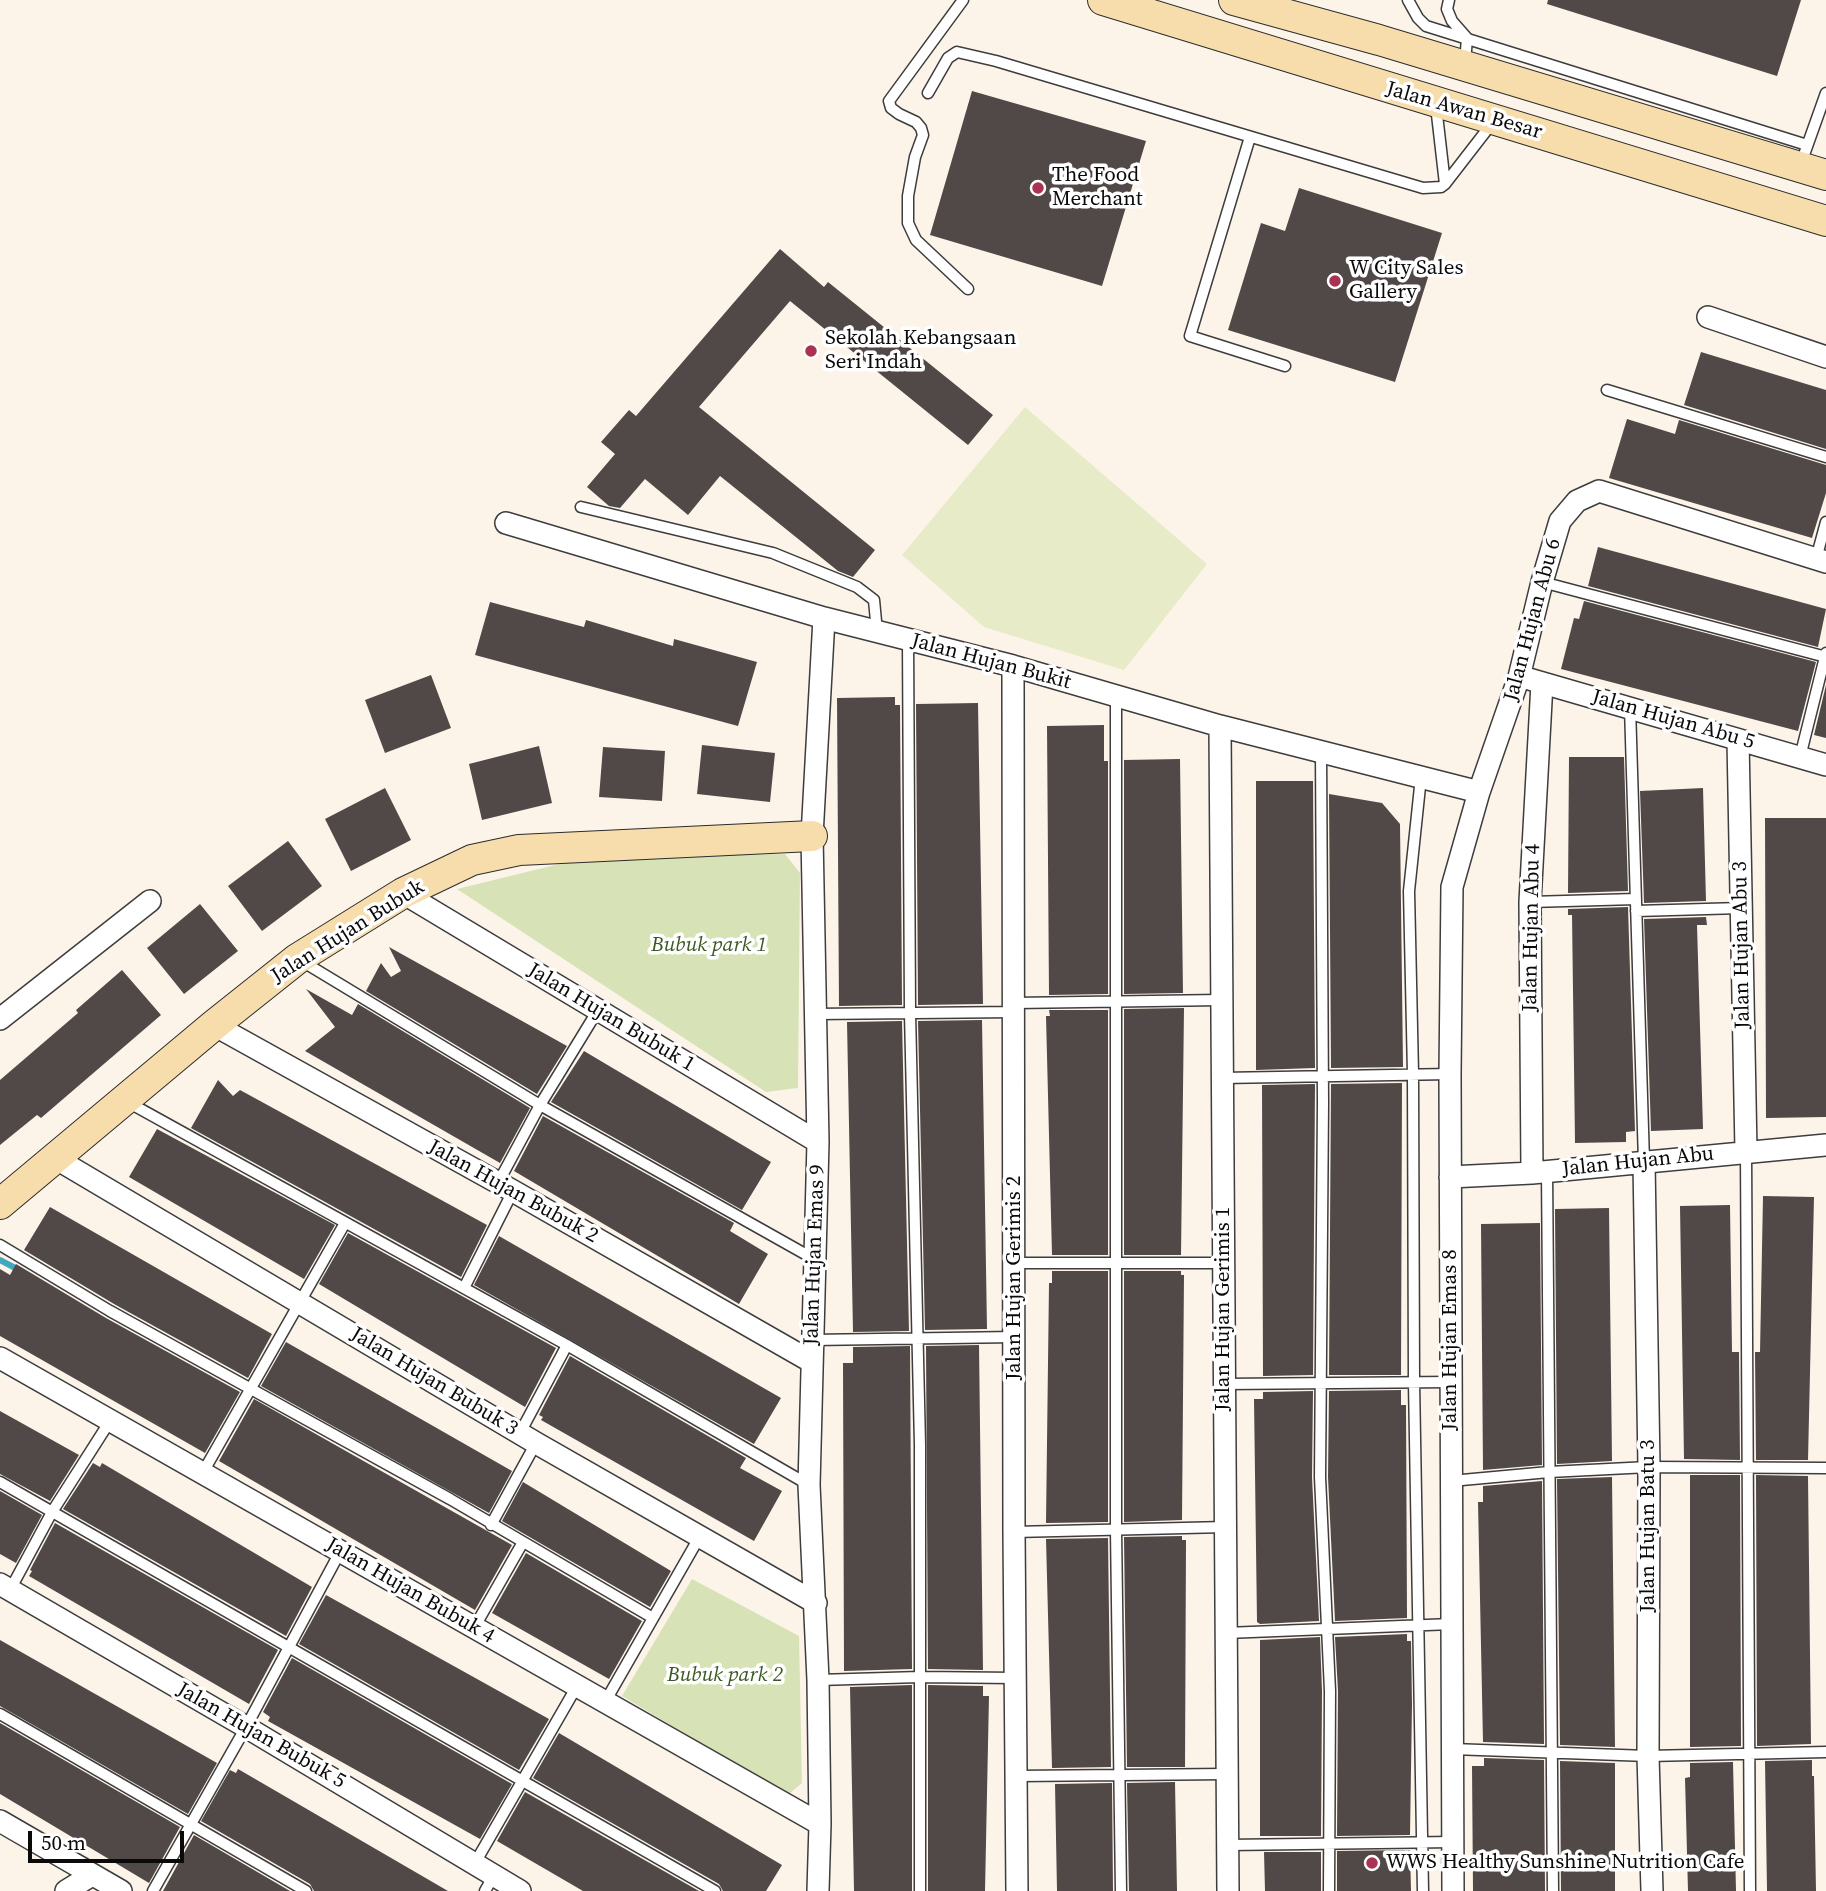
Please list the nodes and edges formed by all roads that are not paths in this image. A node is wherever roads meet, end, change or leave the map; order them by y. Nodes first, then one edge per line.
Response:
1 (963, 0) edge
2 (1103, 0) edge
3 (1234, 0) edge
4 (1408, 0) edge
5 (1450, 0) edge
6 (1466, 53) junction
7 (928, 93) dead end
8 (1826, 93) edge
9 (1435, 102) junction
10 (1494, 120) junction
11 (1250, 137) junction
12 (1811, 163) edge
13 (1445, 184) junction
14 (1826, 221) edge
15 (968, 289) dead end
16 (1708, 317) dead end
17 (1826, 357) edge
18 (1285, 366) dead end
19 (1607, 390) dead end
20 (1826, 457) edge
21 (582, 508) dead end
22 (1826, 522) edge
23 (506, 523) dead end
24 (1821, 560) edge
25 (1542, 582) junction
26 (824, 618) junction
27 (877, 632) junction
28 (908, 639) junction
29 (1826, 655) edge
30 (1013, 666) junction
31 (1520, 677) junction
32 (1542, 683) junction
33 (1116, 696) junction
34 (1630, 707) junction
35 (1220, 726) junction
36 (1738, 740) junction
37 (1321, 752) junction
38 (1800, 757) junction
39 (1826, 765) edge
40 (1421, 777) junction
41 (1479, 792) junction
42 (811, 836) junction
43 (403, 892) junction
44 (150, 901) dead end
45 (1530, 902) junction
46 (1636, 905) junction
47 (1741, 908) junction
48 (297, 959) junction
49 (1221, 1000) junction
50 (1115, 1001) junction
51 (1014, 1007) junction
52 (598, 1010) junction
53 (910, 1013) junction
54 (815, 1014) junction
55 (0, 1019) edge
56 (214, 1025) junction
57 (1413, 1074) junction
58 (1450, 1074) junction
59 (1322, 1077) junction
60 (1222, 1078) junction
61 (124, 1100) junction
62 (540, 1105) junction
63 (818, 1142) junction
64 (1826, 1145) edge
65 (1746, 1151) junction
66 (55, 1158) junction
67 (1644, 1162) junction
68 (1539, 1172) junction
69 (1450, 1177) junction
70 (505, 1187) junction
71 (0, 1204) edge
72 (345, 1223) junction
73 (0, 1245) edge
74 (814, 1259) junction
75 (1115, 1262) junction
76 (1015, 1263) junction
77 (1223, 1263) junction
78 (464, 1288) junction
79 (300, 1303) junction
80 (918, 1338) junction
81 (1015, 1338) junction
82 (812, 1340) junction
83 (567, 1345) junction
84 (0, 1358) edge
85 (811, 1362) junction
86 (1414, 1382) junction
87 (1451, 1382) junction
88 (1224, 1384) junction
89 (1322, 1384) junction
90 (246, 1395) junction
91 (110, 1421) junction
92 (528, 1438) junction
93 (1649, 1467) junction
94 (1826, 1468) edge
95 (1748, 1469) junction
96 (1549, 1472) junction
97 (202, 1474) junction
98 (1451, 1480) junction
99 (0, 1482) edge
100 (810, 1485) junction
101 (52, 1512) junction
102 (491, 1525) junction
103 (1226, 1527) junction
104 (1116, 1530) junction
105 (1014, 1532) junction
106 (700, 1536) junction
107 (523, 1542) junction
108 (340, 1552) junction
109 (5, 1587) edge
110 (816, 1603) junction
111 (653, 1618) junction
112 (1452, 1624) junction
113 (1417, 1626) junction
114 (474, 1628) junction
115 (1327, 1628) junction
116 (1226, 1633) junction
117 (289, 1649) junction
118 (920, 1678) junction
119 (1015, 1678) junction
120 (818, 1680) junction
121 (577, 1686) junction
122 (605, 1702) junction
123 (0, 1714) edge
124 (246, 1727) junction
125 (1452, 1749) junction
126 (1552, 1752) junction
127 (1826, 1752) edge
128 (1750, 1754) junction
129 (1648, 1756) junction
130 (1227, 1774) junction
131 (1017, 1776) junction
132 (1120, 1776) junction
133 (523, 1782) junction
134 (0, 1821) edge
135 (189, 1824) junction
136 (820, 1824) junction
137 (1453, 1842) junction
138 (1328, 1843) junction
139 (1423, 1843) junction
140 (1228, 1845) junction
141 (475, 1863) junction
142 (92, 1875) junction
143 (489, 1883) edge
144 (66, 1891) edge
145 (121, 1891) edge
146 (153, 1891) edge
147 (306, 1891) edge
148 (520, 1891) edge
149 (715, 1891) edge
150 (818, 1891) edge
151 (920, 1891) edge
152 (1017, 1891) edge
153 (1121, 1891) edge
154 (1228, 1891) edge
155 (1329, 1891) edge
156 (1423, 1891) edge
157 (1454, 1891) edge
158 (1553, 1891) edge
159 (1652, 1891) edge
160 (1750, 1891) edge

1 - 15 lane
2 - 9 main road, Jalan Awan Besar
3 - 6 main road, Jalan Awan Besar
4 - 6 lane
5 - 6 lane
6 - 10 main road
6 - 12 main road, Jalan Awan Besar
7 - 11 lane
8 - 12 lane
9 - 10 main road, Jalan Awan Besar
9 - 13 lane
10 - 13 lane
10 - 14 main road, Jalan Awan Besar
11 - 13 lane
11 - 18 lane
16 - 17 street
19 - 20 lane
21 - 27 lane
22 - 24 lane
23 - 26 street, Jalan Hujan Bukit
24 - 25 street, Jalan Hujan Abu 6
25 - 29 lane
25 - 31 street, Jalan Hujan Abu 6
26 - 27 street, Jalan Hujan Bukit
26 - 42 street, Jalan Hujan Emas 9
27 - 28 street, Jalan Hujan Bukit
28 - 30 street, Jalan Hujan Bukit
28 - 53 lane
29 - 38 lane
30 - 33 street, Jalan Hujan Bukit
30 - 51 street, Jalan Hujan Gerimis 2
31 - 32 street, Jalan Hujan Abu 5
31 - 41 street, Jalan Hujan Abu 6
32 - 34 street, Jalan Hujan Abu 5
32 - 45 street, Jalan Hujan Abu 4
33 - 35 street, Jalan Hujan Bukit
33 - 50 lane
34 - 36 street, Jalan Hujan Abu 5
34 - 46 lane
35 - 37 street, Jalan Hujan Bukit
35 - 49 street, Jalan Hujan Gerimis 1
36 - 38 street, Jalan Hujan Abu 5
36 - 47 street, Jalan Hujan Abu 3
37 - 40 street, Jalan Hujan Bukit
37 - 59 lane
38 - 39 street, Jalan Hujan Abu 5
40 - 41 street, Jalan Hujan Bukit
40 - 57 lane
41 - 58 street, Jalan Hujan Emas 8
42 - 43 main road, Jalan Hujan Bubuk
42 - 54 street, Jalan Hujan Emas 9
43 - 48 main road, Jalan Hujan Bubuk
43 - 52 street, Jalan Hujan Bubuk 1
44 - 55 street
45 - 46 lane
45 - 68 street, Jalan Hujan Abu 4
46 - 47 lane
46 - 67 lane
47 - 65 street, Jalan Hujan Abu 3
48 - 56 main road, Jalan Hujan Bubuk
48 - 62 lane
49 - 50 lane
49 - 60 street, Jalan Hujan Gerimis 1
50 - 51 lane
50 - 75 lane
51 - 53 lane
51 - 76 street, Jalan Hujan Gerimis 2
52 - 62 lane
52 - 63 street, Jalan Hujan Bubuk 1
53 - 54 lane
53 - 80 lane
54 - 63 street, Jalan Hujan Emas 9
56 - 61 main road, Jalan Hujan Bubuk
56 - 70 street, Jalan Hujan Bubuk 2
57 - 58 lane
57 - 59 lane
57 - 86 lane
58 - 69 street, Jalan Hujan Emas 8
59 - 60 lane
59 - 89 lane
60 - 77 street, Jalan Hujan Gerimis 1
61 - 66 main road, Jalan Hujan Bubuk
61 - 72 lane
62 - 70 lane
62 - 74 lane
63 - 74 street, Jalan Hujan Emas 9
64 - 65 street, Jalan Hujan Abu
65 - 67 street, Jalan Hujan Abu
65 - 95 lane
66 - 71 main road, Jalan Hujan Bubuk
66 - 79 street, Jalan Hujan Bubuk 3
67 - 68 street, Jalan Hujan Abu
67 - 93 street, Jalan Hujan Batu 3
68 - 69 street, Jalan Hujan Abu
68 - 96 lane
69 - 87 street, Jalan Hujan Emas 8
70 - 78 lane
70 - 85 street, Jalan Hujan Bubuk 2
72 - 78 lane
72 - 79 lane
73 - 90 lane
74 - 82 street, Jalan Hujan Emas 9
75 - 76 lane
75 - 77 lane
75 - 104 lane
76 - 81 street, Jalan Hujan Gerimis 2
77 - 88 street, Jalan Hujan Gerimis 1
78 - 83 lane
79 - 90 lane
79 - 92 street, Jalan Hujan Bubuk 3
80 - 81 lane
80 - 82 lane
80 - 118 lane
81 - 105 street, Jalan Hujan Gerimis 2
82 - 85 street, Jalan Hujan Emas 9
83 - 92 lane
83 - 100 lane
84 - 91 street, Jalan Hujan Bubuk 4
85 - 100 street, Jalan Hujan Emas 9
86 - 87 lane
86 - 89 lane
86 - 113 lane
87 - 98 street, Jalan Hujan Emas 8
88 - 89 lane
88 - 103 street, Jalan Hujan Gerimis 1
89 - 115 lane
90 - 97 lane
90 - 102 lane
91 - 97 street, Jalan Hujan Bubuk 4
91 - 101 lane
92 - 102 lane
92 - 106 street, Jalan Hujan Bubuk 3
93 - 95 lane
93 - 96 lane
93 - 129 street, Jalan Hujan Batu 3
94 - 95 lane
95 - 128 lane
96 - 98 lane
96 - 126 lane
97 - 108 street, Jalan Hujan Bubuk 4
98 - 112 street, Jalan Hujan Emas 8
99 - 101 lane
100 - 110 street, Jalan Hujan Emas 9
101 - 109 lane
101 - 117 lane
102 - 107 lane
103 - 104 lane
103 - 116 street, Jalan Hujan Gerimis 1
104 - 105 lane
104 - 132 lane
105 - 119 street, Jalan Hujan Gerimis 2
106 - 110 street, Jalan Hujan Bubuk 3
106 - 111 lane
107 - 111 lane
107 - 114 lane
108 - 114 street, Jalan Hujan Bubuk 4
108 - 117 lane
109 - 124 street, Jalan Hujan Bubuk 5
110 - 120 street, Jalan Hujan Emas 9
111 - 122 lane
112 - 113 lane
112 - 125 street, Jalan Hujan Emas 8
113 - 115 lane
113 - 139 lane
114 - 121 street, Jalan Hujan Bubuk 4
115 - 116 lane
115 - 138 lane
116 - 130 street, Jalan Hujan Gerimis 1
117 - 124 lane
117 - 133 lane
118 - 119 lane
118 - 120 lane
118 - 151 lane
119 - 131 street, Jalan Hujan Gerimis 2
120 - 136 street, Jalan Hujan Emas 9
121 - 122 street, Jalan Hujan Bubuk 4
121 - 133 lane
122 - 136 street, Jalan Hujan Bubuk 4
123 - 135 lane
124 - 135 lane
124 - 141 street, Jalan Hujan Bubuk 5
125 - 126 lane
125 - 137 street, Jalan Hujan Emas 8
126 - 129 lane
126 - 158 lane
127 - 128 lane
128 - 129 lane
128 - 160 lane
129 - 159 street, Jalan Hujan Batu 3
130 - 132 lane
130 - 140 street, Jalan Hujan Gerimis 1
131 - 132 lane
131 - 152 street, Jalan Hujan Gerimis 2
132 - 153 lane
133 - 141 lane
133 - 149 lane
134 - 142 street
135 - 146 lane
135 - 147 lane
136 - 150 street, Jalan Hujan Emas 9
137 - 139 lane
137 - 157 street, Jalan Hujan Emas 8
138 - 139 lane
138 - 140 lane
138 - 155 lane
139 - 156 lane
140 - 154 street, Jalan Hujan Gerimis 1
141 - 143 street, Jalan Hujan Bubuk 5
142 - 144 street
142 - 145 street
143 - 148 street, Jalan Hujan Bubuk 5

